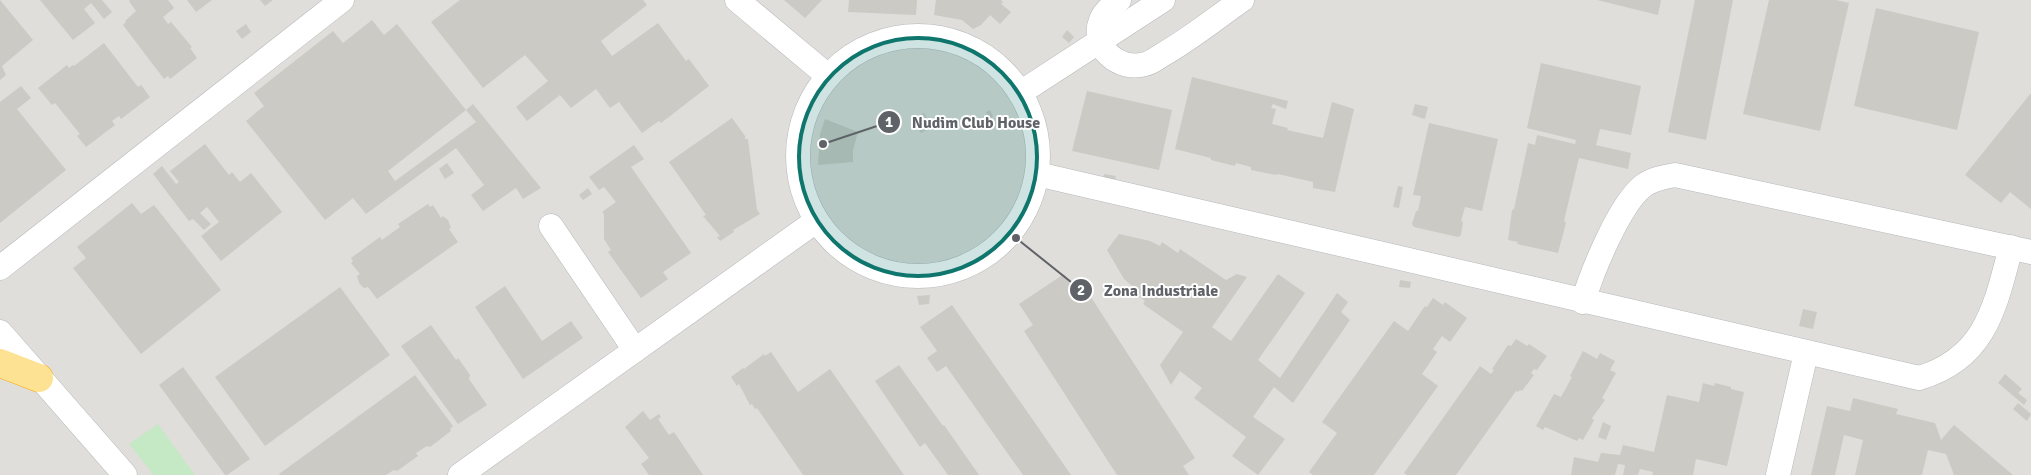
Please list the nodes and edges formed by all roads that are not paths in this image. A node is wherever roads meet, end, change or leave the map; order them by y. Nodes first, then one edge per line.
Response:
1 (342, 0) edge
2 (737, 0) edge
3 (1119, 0) edge
4 (1163, 0) edge
5 (1242, 0) edge
6 (1100, 43) junction
7 (828, 76) junction
8 (1020, 93) junction
9 (1037, 174) junction
10 (816, 221) junction
11 (551, 226) dead end
12 (2021, 250) edge
13 (0, 268) edge
14 (1583, 302) junction
15 (0, 332) edge
16 (635, 350) junction
17 (1806, 353) junction
18 (0, 363) edge
19 (39, 378) junction
20 (126, 475) edge
21 (460, 475) edge
22 (1778, 475) edge

1 - 13 street
2 - 7 street
3 - 6 street
4 - 6 street
5 - 6 street
6 - 8 street
7 - 8 street
7 - 10 street
8 - 9 street
9 - 10 street
9 - 14 street
10 - 16 street
11 - 16 street
12 - 14 street
12 - 17 street
14 - 17 street
15 - 19 street
16 - 21 street
17 - 22 street
18 - 19 highway
19 - 20 street

